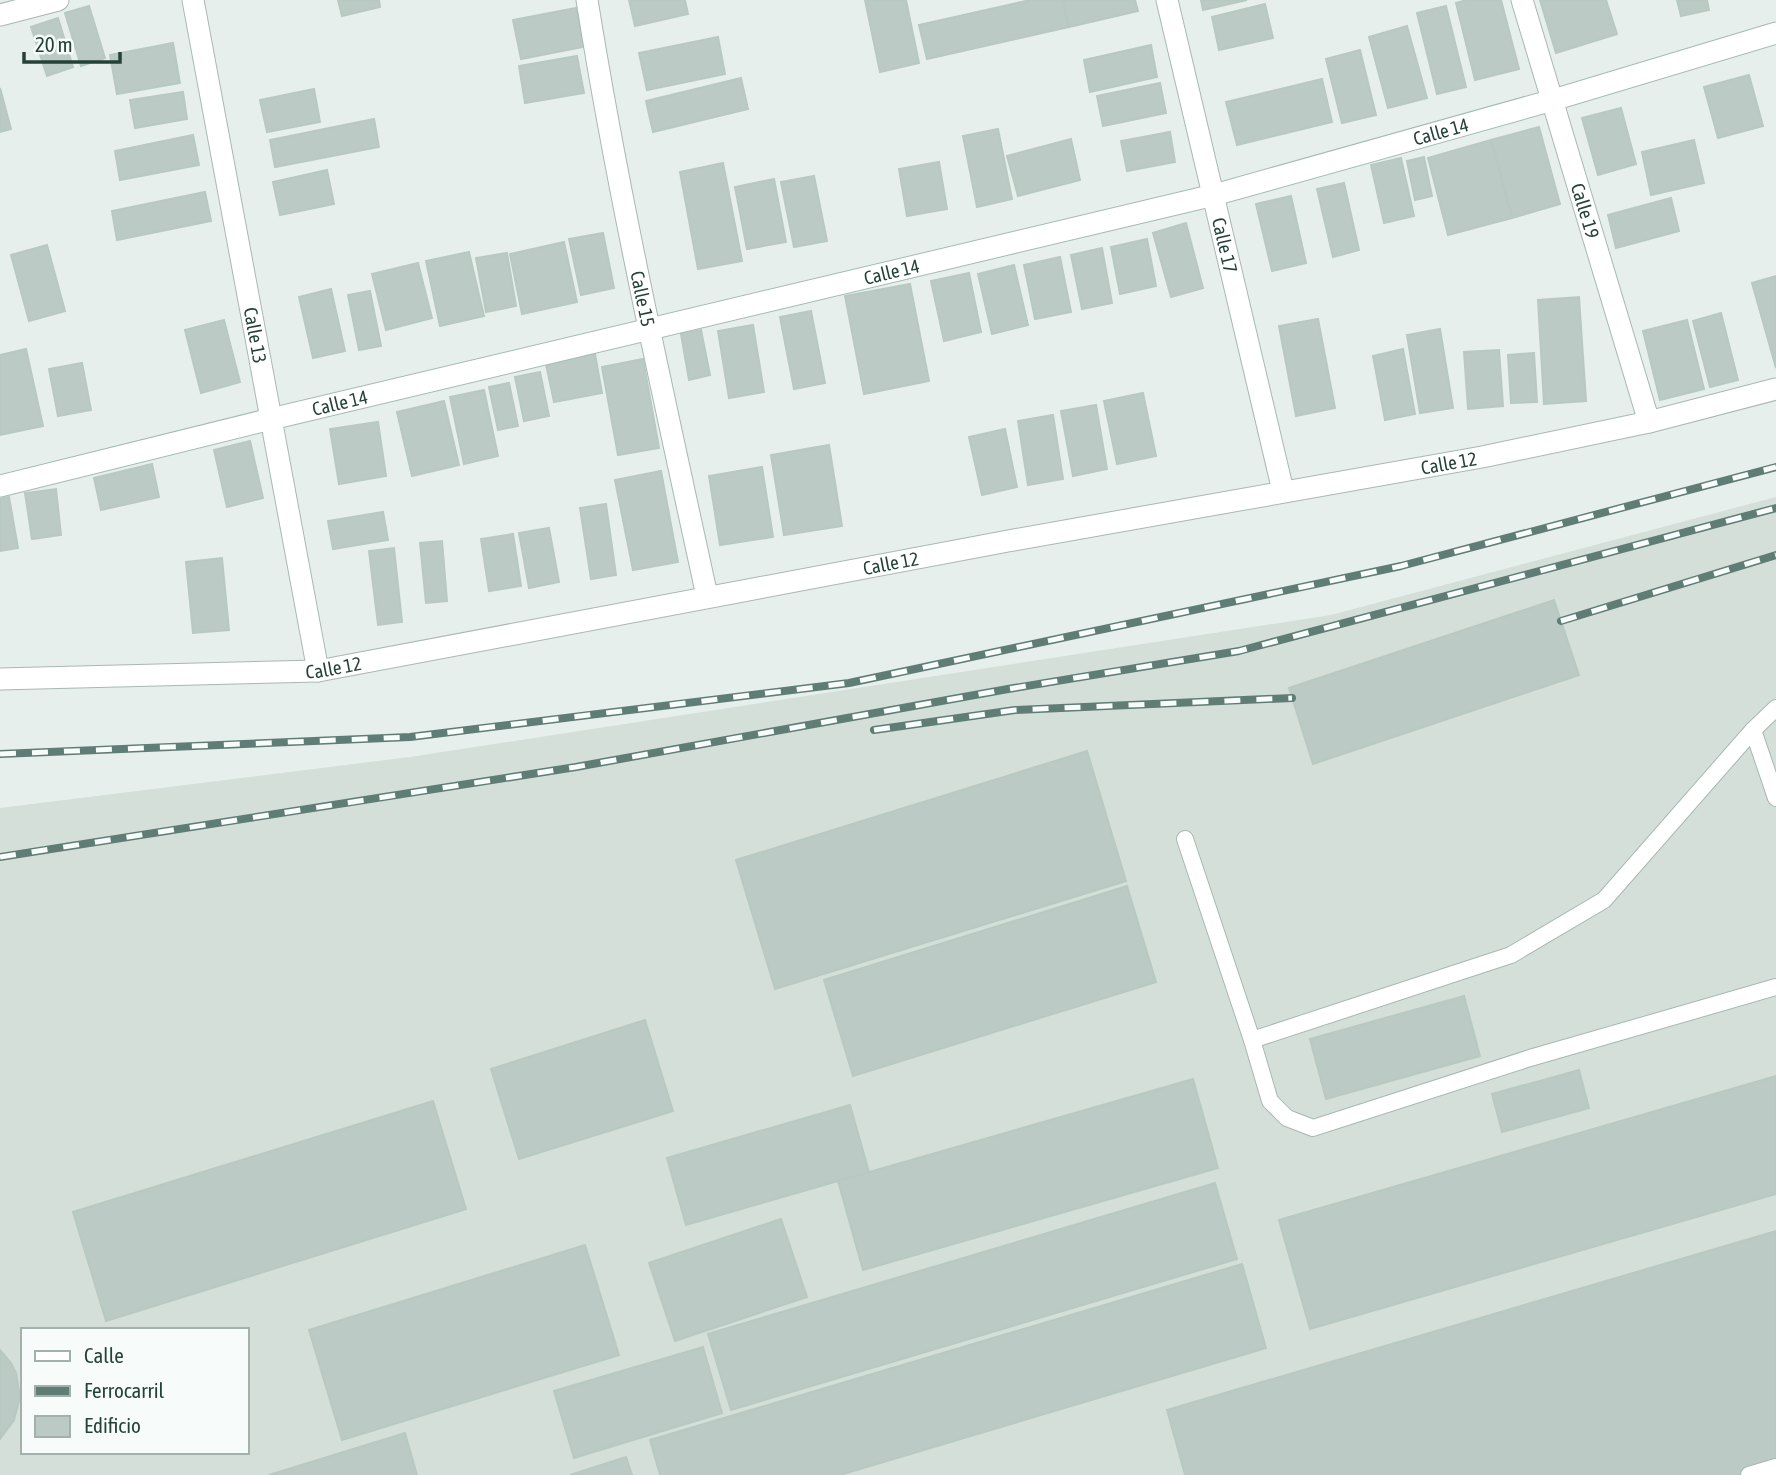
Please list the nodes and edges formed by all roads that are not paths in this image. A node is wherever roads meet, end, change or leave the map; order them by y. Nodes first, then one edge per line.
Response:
1 (58, 0) edge
2 (193, 0) edge
3 (587, 0) edge
4 (1167, 0) edge
5 (1522, 0) edge
6 (0, 15) edge
7 (1776, 33) edge
8 (1553, 100) junction
9 (1214, 195) junction
10 (650, 330) junction
11 (1776, 389) edge
12 (271, 419) junction
13 (1649, 422) junction
14 (0, 486) edge
15 (1283, 491) junction
16 (707, 596) junction
17 (318, 671) junction
18 (0, 678) edge
19 (1776, 708) edge
20 (1753, 730) junction
21 (1776, 797) edge
22 (1185, 839) dead end
23 (1776, 987) edge
24 (1252, 1040) junction
25 (1776, 1467) edge
26 (1749, 1475) edge

1 - 6 street
2 - 12 street, Calle 13
3 - 10 street, Calle 15
4 - 9 street, Calle 17
5 - 8 street, Calle 19
7 - 8 street, Calle 14
8 - 9 street, Calle 14
8 - 13 street, Calle 19
9 - 10 street, Calle 14
9 - 15 street, Calle 17
10 - 12 street, Calle 14
10 - 16 street, Calle 15
11 - 13 street, Calle 12
12 - 14 street, Calle 14
12 - 17 street, Calle 13
13 - 15 street, Calle 12
15 - 16 street, Calle 12
16 - 17 street, Calle 12
17 - 18 street, Calle 12
19 - 20 lane
20 - 21 lane
20 - 24 lane
22 - 24 lane
23 - 24 lane
25 - 26 lane

